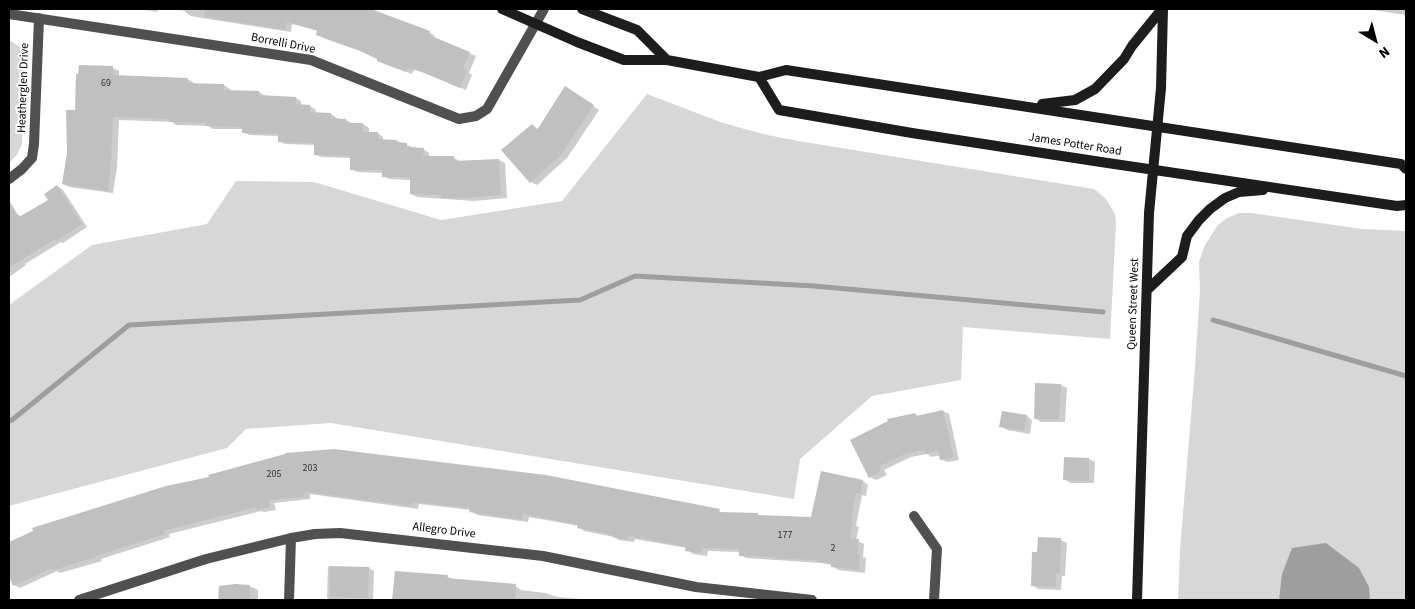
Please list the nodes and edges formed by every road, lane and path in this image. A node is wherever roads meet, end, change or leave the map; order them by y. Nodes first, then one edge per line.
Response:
1 (502, 9) edge
2 (544, 9) edge
3 (582, 9) edge
4 (1163, 9) edge
5 (9, 14) edge
6 (39, 18) junction
7 (536, 24) junction
8 (666, 60) junction
9 (759, 77) junction
10 (1014, 105) junction
11 (1157, 126) junction
12 (1406, 168) edge
13 (1153, 169) junction
14 (9, 179) edge
15 (1285, 189) junction
16 (1406, 205) edge
17 (1148, 289) junction
18 (914, 516) dead end
19 (291, 538) junction
20 (79, 600) edge
21 (289, 600) edge
22 (812, 600) edge
23 (934, 600) edge
24 (1137, 600) edge

1 - 7 main road
2 - 7 street, Borrelli Drive
3 - 8 main road
4 - 10 main road
4 - 11 main road, Queen Street West
5 - 6 street, Borrelli Drive
6 - 7 street, Borrelli Drive
6 - 14 street, Heatherglen Drive
7 - 8 main road
8 - 9 main road
9 - 10 main road
9 - 13 main road, James Potter Road
10 - 11 main road
11 - 12 main road
11 - 13 main road, Queen Street West
13 - 15 main road, James Potter Road
13 - 17 main road, Queen Street West
15 - 16 main road, James Potter Road
15 - 17 main road
17 - 24 main road, Queen Street West
18 - 23 street
19 - 20 street, Allegro Drive
19 - 21 street
19 - 22 street, Allegro Drive

